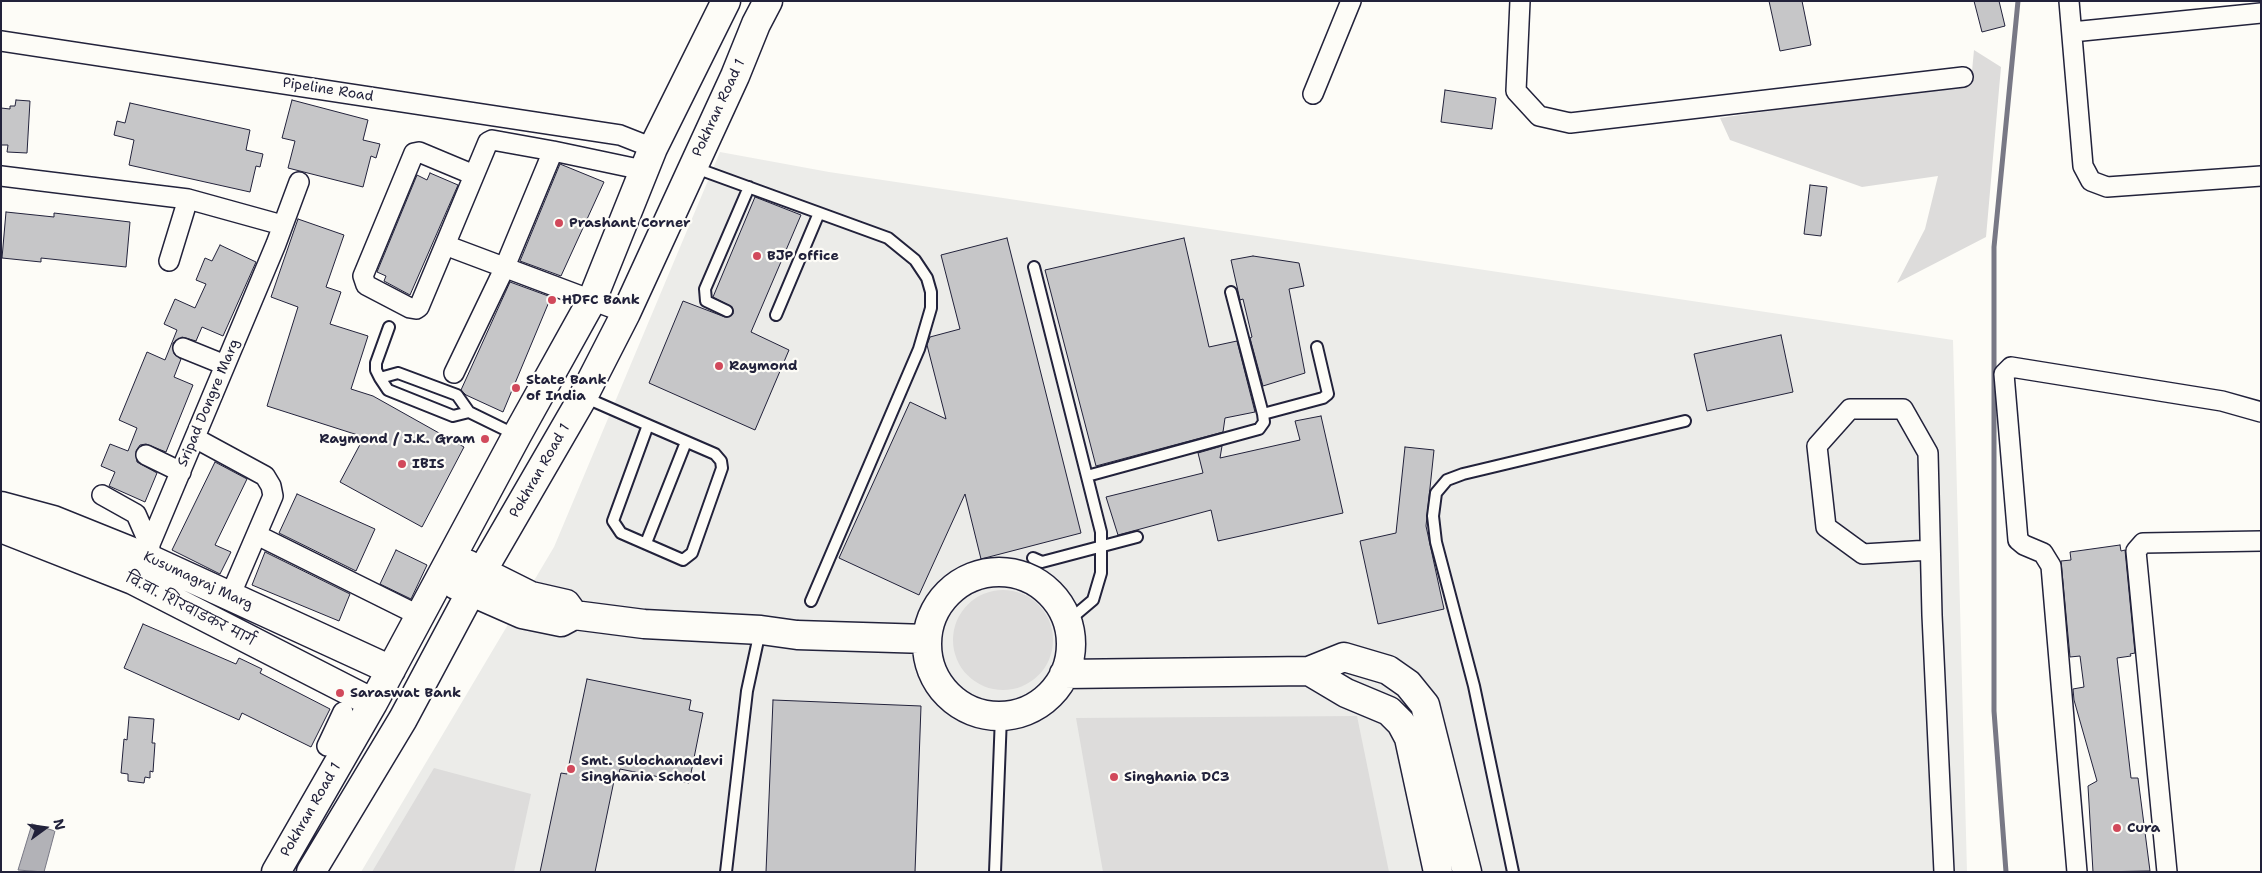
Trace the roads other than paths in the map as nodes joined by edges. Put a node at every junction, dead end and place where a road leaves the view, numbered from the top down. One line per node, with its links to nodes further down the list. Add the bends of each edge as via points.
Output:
1 (768, 1): 13 (street, Pokhran Road 1)
2 (1351, 1): 10 (street)
3 (1520, 1): 9 (street, via 1516,91 1539,116 1570,123)
4 (2070, 1): 7 (street)
5 (719, 8): 12 (street, Pokhran Road 1)
6 (2261, 13): 7 (street)
7 (2072, 32): 16 (street, via 2084,166 2091,181 2107,187)
8 (1, 41): 12 (street, Pipeline Road, via 620,135)
9 (1963, 77)
10 (1313, 94)
11 (553, 151): 12 (street); 14 (street, via 492,140 485,146); 25 (street)
12 (651, 153): 27 (street, Pokhran Road 1)
13 (697, 156): 18 (lane); 29 (street, Pokhran Road 1)
14 (474, 175): 22 (street); 22 (street, via 419,152 414,153 363,276 366,286 416,309)
15 (1, 176): 19 (street)
16 (2261, 176)
17 (299, 182): 21 (street, Sripad Dongre Marg)
18 (749, 187): 20 (lane); 28 (lane, via 705,289 706,301)
19 (188, 199): 21 (street); 23 (street)
20 (820, 213): 30 (lane); 63 (lane, via 888,238 916,260 927,278 931,308 918,349)
21 (282, 225): 34 (street, Sripad Dongre Marg)
22 (445, 245): 25 (street)
23 (169, 261)
24 (1034, 267): 48 (lane)
25 (504, 269): 27 (street); 35 (street)
26 (1231, 292): 40 (lane)
27 (592, 300): 29 (street); 43 (street, Pokhran Road 1)
28 (727, 311)
29 (626, 313): 37 (street, Pokhran Road 1)
30 (776, 315)
31 (389, 327): 36 (lane, via 376,363)
32 (183, 348): 34 (street)
33 (1317, 348): 40 (lane, via 1328,394)
34 (225, 365): 44 (street, Sripad Dongre Marg)
35 (454, 373)
36 (380, 378): 38 (lane, via 388,390 453,416); 38 (lane, via 398,373 457,394)
37 (583, 397): 42 (lane); 61 (street, Pokhran Road 1)
38 (470, 412): 43 (lane)
39 (2261, 412): 84 (street, via 2222,401 2011,367 2004,374 2018,540 2044,553 2051,566)
40 (1263, 414): 48 (lane, via 1264,422 1259,429)
41 (1685, 422): 82 (lane, via 1463,474 1447,480 1436,493 1433,516 1436,542 1474,686)
42 (648, 425): 45 (lane); 55 (lane, via 613,521 621,533)
43 (516, 435): 60 (street, Pokhran Road 1)
44 (195, 438): 47 (street, Sripad Dongre Marg); 52 (street, via 268,480 273,496)
45 (686, 442): 55 (lane); 55 (lane, via 715,454 722,468 692,553 683,560)
46 (146, 455): 47 (street)
47 (181, 472): 59 (street, Sripad Dongre Marg)
48 (1086, 476): 56 (lane, via 1101,532)
49 (102, 495): 59 (street, via 136,514)
50 (1, 506): 59 (street, Kusumagraj Marg, via 53,520)
51 (1, 528): 59 (street, वि.वा. शिरवाडकर मार्ग)
52 (257, 535): 62 (street); 64 (street)
53 (1137, 537): 56 (lane)
54 (2261, 541): 85 (street, via 2143,543 2136,551)
55 (646, 544)
56 (1101, 547): 58 (lane, via 1042,562); 65 (lane, via 1101,574 1093,600)
57 (1930, 550): 57 (street, via 1928,453 1903,409 1850,409 1817,446 1826,527 1863,554); 83 (street)
58 (1033, 558)
59 (143, 561): 62 (street, Kusumagraj Marg); 71 (street, वि.वा. शिरवाडकर मार्ग)
60 (446, 566): 61 (street); 64 (street, Pokhran Road 1)
61 (476, 583): 66 (street, via 566,604 574,615 644,624); 76 (street, Pokhran Road 1, via 403,719)
62 (230, 596): 68 (street, Kusumagraj Marg)
63 (811, 601)
64 (420, 616): 68 (street, Pokhran Road 1)
65 (1067, 622): 67 (street, via 1054,598 1034,581 996,571 970,577 948,592 933,613); 70 (street, via 1070,648)
66 (761, 630): 67 (street, via 797,635); 78 (lane, via 747,691)
67 (927, 639): 73 (street, via 930,665 947,694 975,712)
68 (390, 670): 71 (street, Pokhran Road 1)
69 (1310, 671): 70 (street); 80 (street, via 1346,693 1389,711 1401,723 1409,738); 81 (street, via 1344,657 1388,670 1408,684 1425,705)
70 (1064, 674): 73 (street, via 1038,704 1025,711)
71 (373, 703): 74 (street, Pokhran Road 1)
72 (344, 712): 74 (street)
73 (1001, 716): 79 (lane)
74 (330, 747): 75 (street, Pokhran Road 1)
75 (292, 844): 76 (street); 77 (street, Pokhran Road 1)
76 (315, 866)
77 (276, 872)
78 (726, 872)
79 (995, 872)
80 (1438, 872)
81 (1467, 872)
82 (1513, 872)
83 (1944, 872)
84 (2077, 872)
85 (2167, 872)

